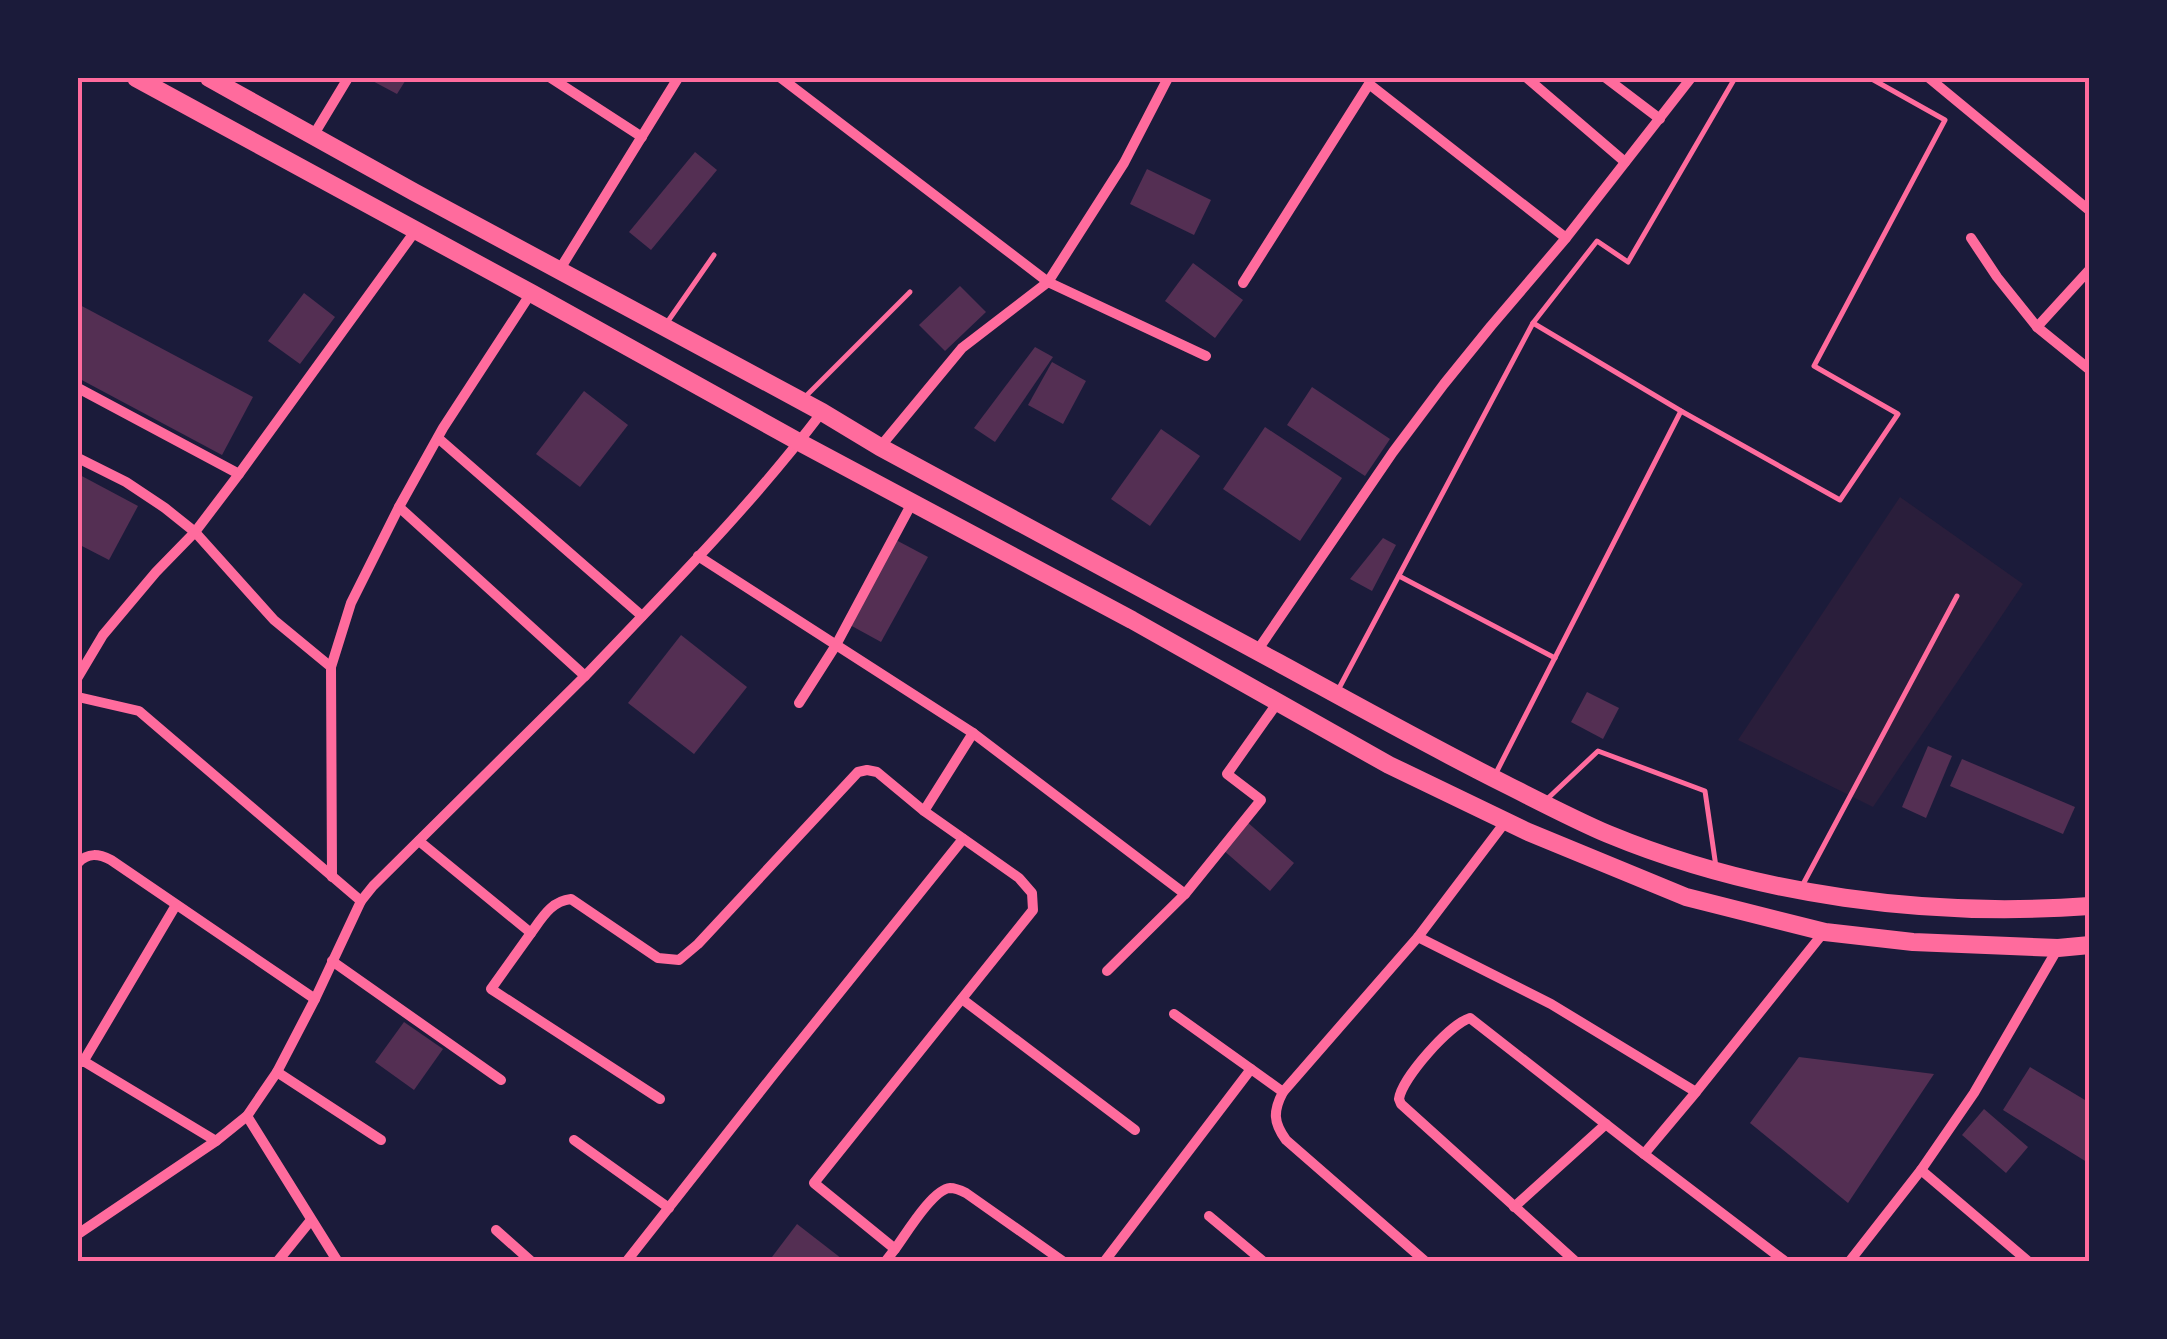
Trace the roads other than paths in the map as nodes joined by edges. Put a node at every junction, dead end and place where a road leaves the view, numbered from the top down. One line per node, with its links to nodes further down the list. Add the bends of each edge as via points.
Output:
1 (136, 78): 20 (main road)
2 (208, 78): 16 (main road)
3 (348, 78): 16 (street)
4 (552, 78): 17 (street)
5 (678, 78): 17 (street)
6 (780, 78): 26 (street)
7 (1168, 78): 26 (street, via 1124,163)
8 (1527, 78): 18 (street)
9 (1606, 78): 15 (street)
10 (1690, 78): 15 (street)
11 (1735, 78): 30 (lane, via 1628,262 1596,241)
12 (1870, 78): 37 (lane, via 1945,120 1814,366 1898,414 1840,500)
13 (1929, 78): 19 (street)
14 (1365, 81): 21 (street); 27 (street)
15 (1660, 119): 18 (street)
16 (313, 136): 24 (main road)
17 (642, 137): 24 (street)
18 (1625, 162): 21 (street)
19 (2090, 211)
20 (416, 230): 29 (main road); 43 (street)
21 (1566, 238): 52 (street, via 1393,452)
22 (1971, 238): 32 (street)
23 (714, 255): 31 (lane)
24 (560, 269): 31 (main road)
25 (2090, 270): 32 (street)
26 (1048, 282): 33 (street); 41 (street, via 962,348)
27 (1244, 283)
28 (910, 292): 36 (lane)
29 (531, 293): 39 (street); 40 (main road)
30 (1533, 323): 37 (lane); 48 (lane)
31 (664, 326): 36 (main road)
32 (2037, 327): 34 (street)
33 (1206, 356)
34 (2090, 370)
35 (78, 388): 43 (street)
36 (801, 401): 38 (main road)
37 (1681, 411): 53 (lane)
38 (822, 412): 40 (street); 41 (main road)
39 (438, 438): 45 (street); 50 (street)
40 (799, 442): 44 (main road); 47 (street)
41 (880, 447): 52 (main road)
42 (78, 458): 46 (street, via 126,482)
43 (240, 474): 46 (street)
44 (912, 503): 51 (street); 59 (main road)
45 (399, 507): 54 (street, via 352,603); 55 (street)
46 (195, 532): 54 (street, via 274,620); 56 (street, via 103,635)
47 (698, 556): 50 (street); 51 (street)
48 (1399, 576): 53 (lane); 57 (lane)
49 (1957, 596): 71 (lane)
50 (642, 616): 55 (street)
51 (836, 645): 60 (street); 61 (street)
52 (1258, 652): 57 (main road)
53 (1555, 658): 62 (lane)
54 (331, 667): 70 (street)
55 (585, 676): 67 (street)
56 (78, 677)
57 (1335, 694): 62 (main road)
58 (78, 696): 70 (street, via 139,711)
59 (1278, 702): 65 (main road); 72 (street, via 1226,774 1261,800)
60 (799, 703)
61 (973, 733): 64 (street); 72 (street)
62 (1494, 778): 63 (main road)
63 (1543, 803): 69 (main road, via 1607,834); 69 (lane, via 1598,751 1705,791)
64 (924, 811): 66 (street); 77 (street, via 877,772 858,772 679,960 658,958 571,900 550,908)
65 (1506, 820): 76 (main road, via 1686,897); 78 (street)
66 (963, 840): 83 (street, via 1019,878 1034,902); 102 (street)
67 (419, 842): 73 (street); 77 (street)
68 (78, 863): 74 (street, via 101,855)
69 (1717, 871): 71 (main road)
70 (332, 877): 73 (street)
71 (1800, 890): 75 (main road, via 1981,910)
72 (1185, 894): 82 (street)
73 (361, 901): 81 (street)
74 (176, 905): 84 (street); 86 (street)
75 (2090, 906)
76 (1825, 932): 80 (main road); 91 (street)
77 (531, 933): 92 (street, via 491,988)
78 (1418, 937): 90 (street); 91 (street, via 1551,1004)
79 (2090, 945): 80 (main road)
80 (2058, 948): 100 (street)
81 (332, 961): 84 (street); 89 (street)
82 (1106, 971)
83 (962, 999): 95 (street); 107 (street, via 814,1183)
84 (315, 1000): 88 (street)
85 (1174, 1014): 87 (street)
86 (80, 1060): 98 (street)
87 (1252, 1069): 90 (street); 114 (street)
88 (277, 1072): 93 (street); 96 (street)
89 (501, 1080)
90 (1283, 1092): 116 (street, via 1274,1118 1286,1140)
91 (1696, 1092): 99 (street)
92 (660, 1099)
93 (248, 1116): 98 (street); 104 (street)
94 (1606, 1124): 99 (street); 101 (street); 101 (street, via 1476,1020 1460,1021 1422,1060 1398,1099)
95 (1136, 1130)
96 (380, 1140)
97 (574, 1140): 102 (street)
98 (216, 1141): 106 (street)
99 (1644, 1154): 118 (street)
100 (1921, 1170): 119 (street); 120 (street)
101 (1514, 1207): 117 (street)
102 (669, 1208): 111 (street)
103 (1209, 1216): 115 (street)
104 (311, 1220): 108 (street); 109 (street)
105 (496, 1230): 110 (street)
106 (78, 1234)
107 (895, 1249): 112 (street); 113 (street, via 930,1201 949,1188 966,1192)
108 (277, 1262)
109 (338, 1262)
110 (532, 1262)
111 (626, 1262)
112 (885, 1262)
113 (1064, 1262)
114 (1104, 1262)
115 (1264, 1262)
116 (1426, 1262)
117 (1576, 1262)
118 (1786, 1262)
119 (1849, 1262)
120 (2030, 1262)

